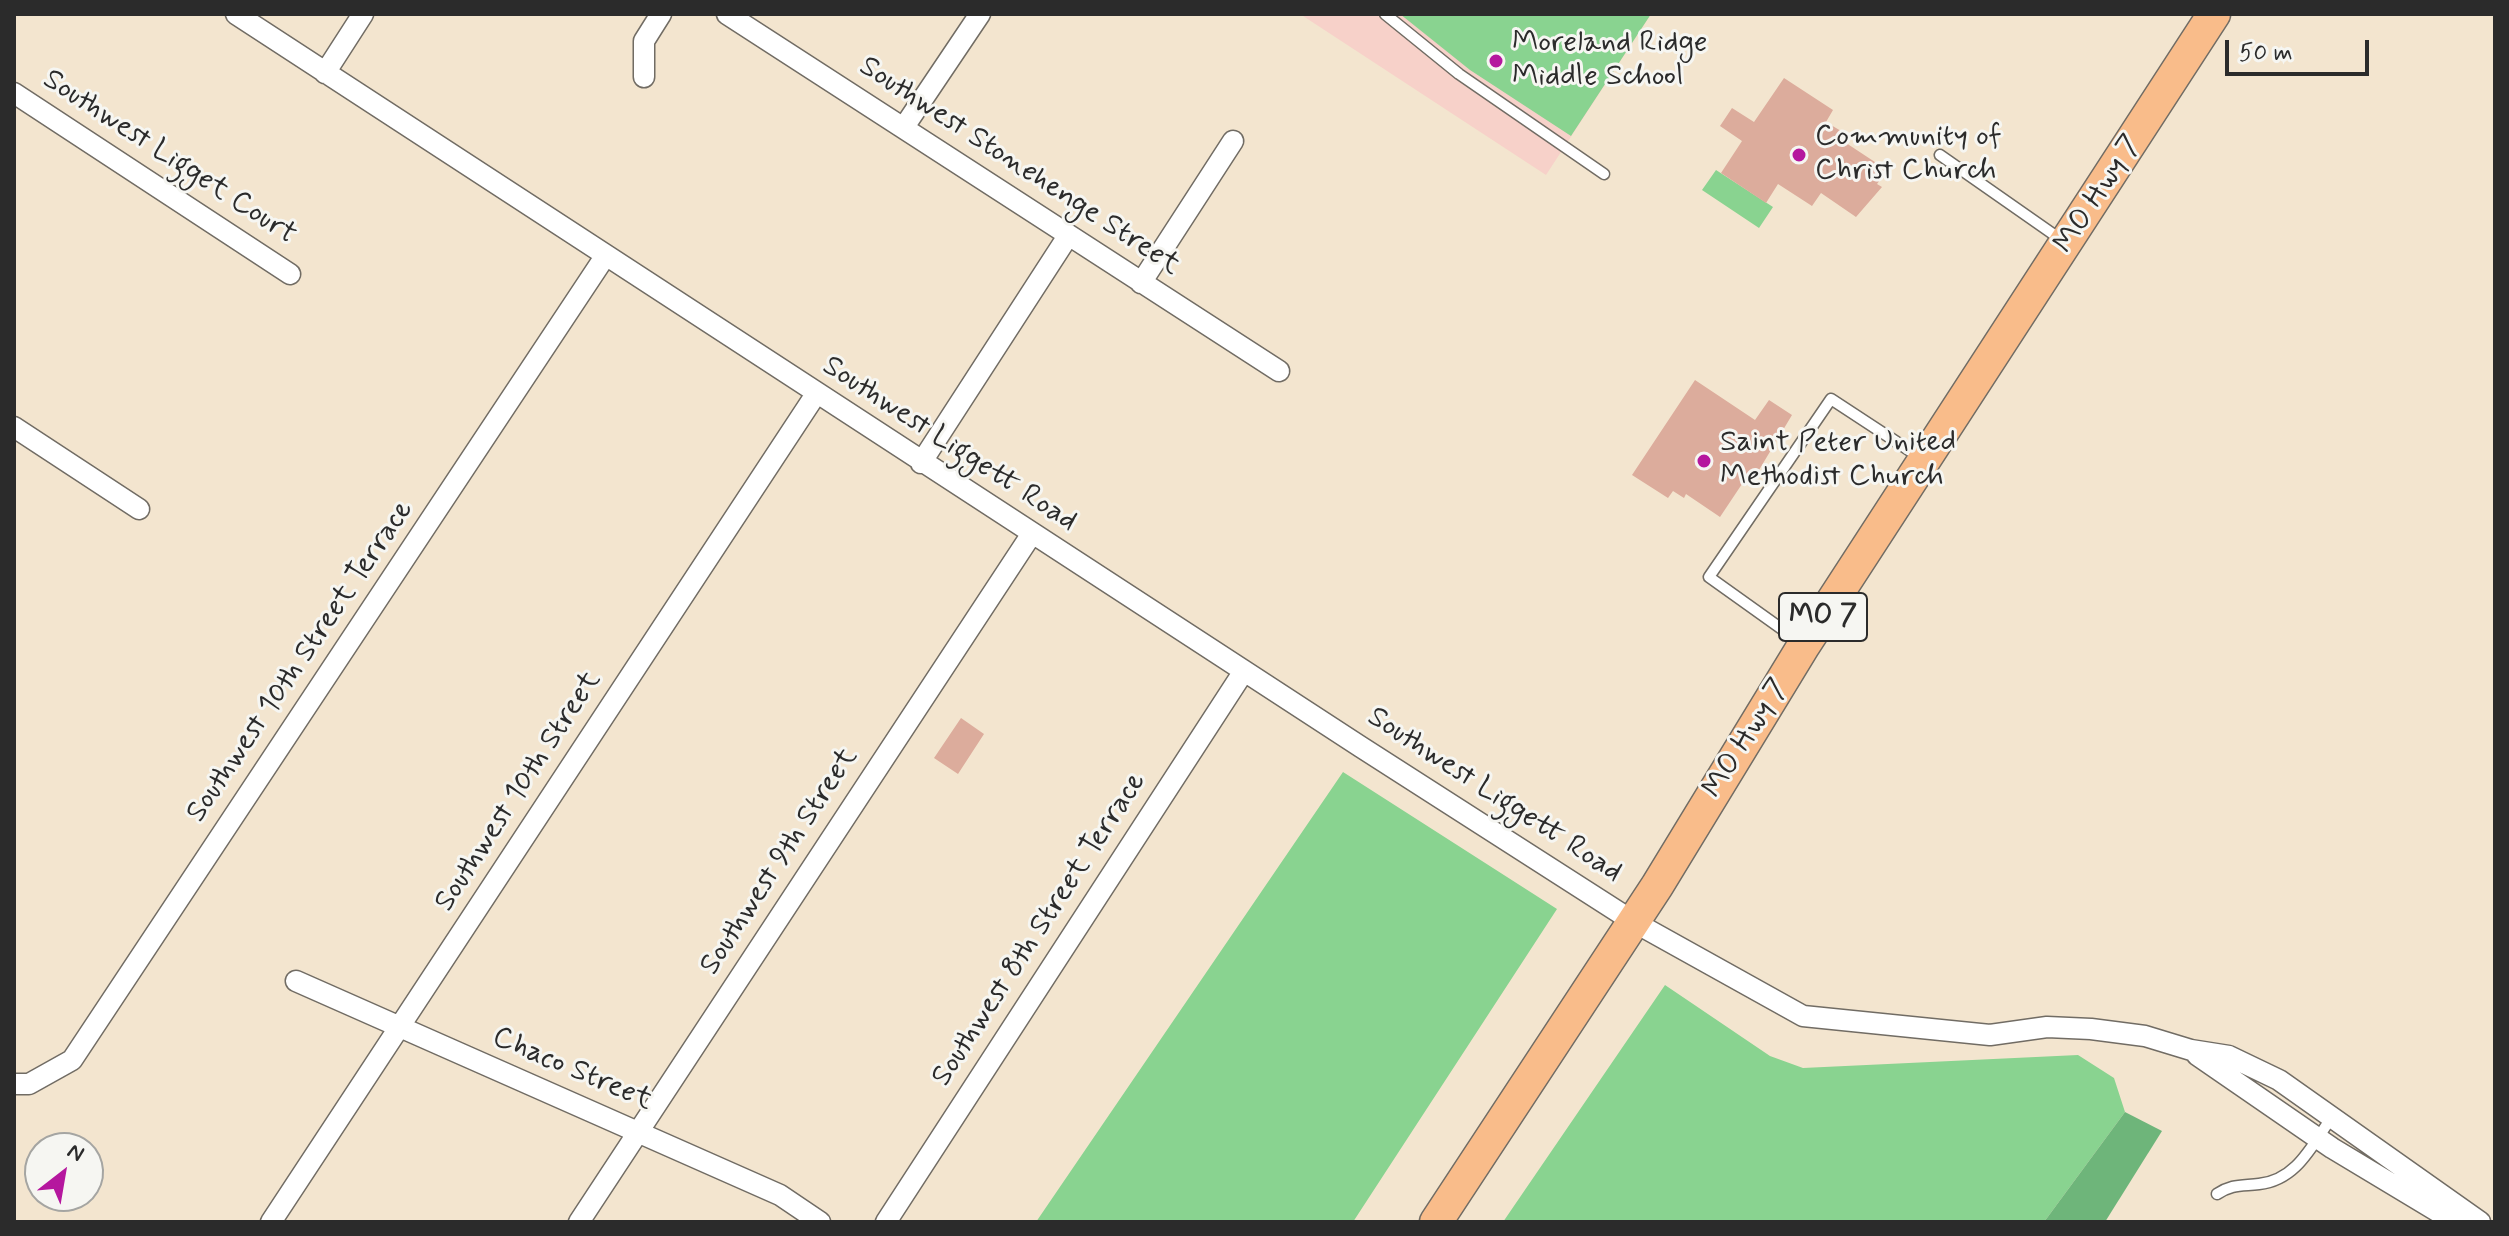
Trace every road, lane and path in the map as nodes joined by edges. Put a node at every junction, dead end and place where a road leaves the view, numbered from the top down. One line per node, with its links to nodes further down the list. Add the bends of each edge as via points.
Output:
1 (236, 14): 8 (street, Southwest Liggett Road)
2 (363, 14): 8 (street)
3 (661, 14): 9 (street, via 644,41)
4 (727, 14): 11 (street, Southwest Stonehenge Street)
5 (980, 14): 11 (street)
6 (1385, 14): 14 (lane, via 1459,74)
7 (2214, 14): 16 (main road, MO Hwy 7 / MO 7)
8 (325, 73): 17 (street, Southwest Liggett Road)
9 (644, 77)
10 (14, 93): 18 (street, Southwest Ligget Court)
11 (904, 127): 15 (street, Southwest Stonehenge Street)
12 (1233, 141): 19 (street)
13 (1940, 155): 16 (lane)
14 (1604, 174)
15 (1068, 236): 19 (street, Southwest Stonehenge Street); 24 (street)
16 (2068, 244): 23 (main road, MO Hwy 7 / MO 7)
17 (606, 255): 21 (street, Southwest Liggett Road); 33 (street, Southwest 10th Street Terrace, via 72,1060)
18 (290, 274)
19 (1141, 283): 20 (street, Southwest Stonehenge Street)
20 (1279, 371)
21 (816, 394): 24 (street, Southwest Liggett Road); 31 (street, Southwest 10th Street)
22 (14, 427): 25 (street)
23 (1926, 462): 27 (main road, MO Hwy 7 / MO 7); 27 (lane, via 1831,399 1709,577)
24 (921, 463): 26 (street, Southwest Liggett Road)
25 (139, 509)
26 (1031, 535): 28 (street, Southwest Liggett Road); 35 (street, Southwest 9th Street)
27 (1804, 645): 29 (main road, MO Hwy 7 / MO 7)
28 (1244, 671): 29 (street, Southwest Liggett Road); 41 (street, Southwest 8th Street Terrace)
29 (1634, 922): 32 (street, Southwest Liggett Road, via 1803,1016 1990,1035 2047,1027 2091,1029 2145,1036); 42 (main road, MO Hwy 7 / MO 7)
30 (296, 981): 31 (street, Chaco Street)
31 (399, 1029): 35 (street, Chaco Street); 38 (street, Southwest 10th Street)
32 (2191, 1050): 34 (street, via 2229,1056 2279,1080); 36 (street)
33 (22, 1084)
34 (2332, 1117): 36 (lane); 44 (street)
35 (638, 1131): 39 (street, Southwest 9th Street); 40 (street, Chaco Street, via 780,1195)
36 (2317, 1137): 37 (lane, via 2288,1176 2262,1184 2232,1184); 43 (street)
37 (2217, 1194)
38 (271, 1222)
39 (579, 1222)
40 (820, 1222)
41 (886, 1222)
42 (1436, 1222)
43 (2455, 1222)
44 (2480, 1222)

